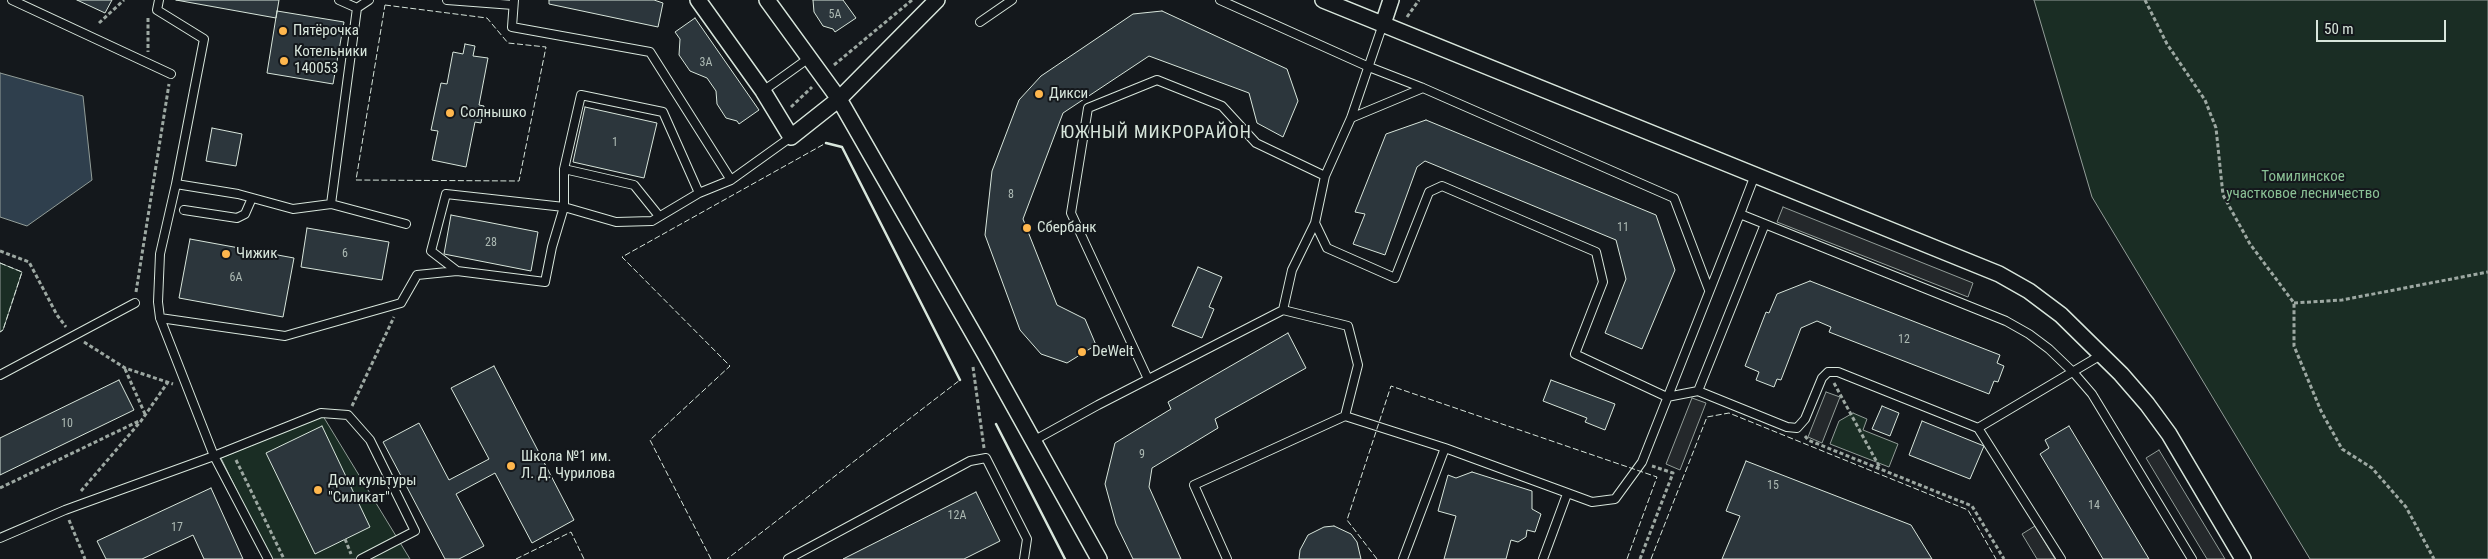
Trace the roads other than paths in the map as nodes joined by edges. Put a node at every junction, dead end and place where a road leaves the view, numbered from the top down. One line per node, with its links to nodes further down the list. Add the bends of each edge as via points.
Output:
1 (12, 0): 19 (lane)
2 (159, 0): 29 (lane, via 157,10 204,39)
3 (340, 0): 14 (lane)
4 (369, 0): 14 (lane)
5 (447, 0): 13 (lane)
6 (698, 0): 21 (street)
7 (767, 0): 17 (street)
8 (1012, 0): 15 (lane)
9 (1220, 0): 18 (lane)
10 (1323, 0): 16 (street)
11 (1391, 0): 16 (street)
12 (934, 1): 22 (street)
13 (514, 3): 28 (lane, via 512,27 650,52)
14 (357, 8): 32 (lane)
15 (980, 22)
16 (1383, 24): 18 (lane); 26 (street)
17 (809, 58): 21 (lane); 22 (street)
18 (1369, 67): 20 (lane); 23 (lane)
19 (171, 74)
20 (1423, 88): 23 (lane); 41 (lane, via 1674,198)
21 (763, 91): 24 (street)
22 (838, 99): 24 (street); 53 (street)
23 (1351, 118): 27 (lane)
24 (791, 137): 28 (lane)
25 (564, 169): 30 (lane, via 581,95 663,112); 33 (lane); 36 (lane, via 634,185)
26 (1755, 175): 35 (lane); 45 (street, via 1998,274 2029,291 2061,315)
27 (1325, 176): 37 (lane); 48 (lane, via 1256,144 1222,106 1157,80 1088,108 1071,213)
28 (731, 180): 30 (lane)
29 (176, 184): 31 (lane); 44 (lane, via 160,254)
30 (699, 193): 36 (lane)
31 (252, 198): 32 (lane, via 293,209); 34 (lane, via 245,214 237,218)
32 (330, 204): 38 (lane)
33 (564, 207): 36 (lane, via 616,222 652,221); 40 (lane, via 545,282); 40 (lane, via 446,194 432,251)
34 (184, 210)
35 (1740, 214): 39 (lane); 41 (lane)
36 (659, 216)
37 (1315, 223): 43 (lane, via 1292,270); 50 (lane, via 1327,248 1395,278 1429,192 1442,186 1596,252 1603,282 1575,354)
38 (406, 224)
39 (1766, 224): 46 (lane, via 2006,321 2029,334); 49 (lane)
40 (457, 271): 44 (lane, via 417,275 400,303 286,336)
41 (1708, 290): 50 (lane)
42 (135, 303): 47 (lane)
43 (1283, 310): 48 (lane); 51 (lane, via 1348,326 1358,364)
44 (160, 318): 55 (lane)
45 (2101, 355): 46 (lane); 68 (street, via 2147,404 2169,434)
46 (2073, 372): 52 (lane); 67 (lane, via 2092,394)
47 (0, 375)
48 (1148, 379): 53 (lane)
49 (1698, 391): 50 (lane); 52 (lane, via 1787,427 1797,428 1805,419 1822,378 1828,372 1838,372)
50 (1667, 397): 56 (lane, via 1642,462 1615,499 1592,502)
51 (1346, 416): 54 (lane); 63 (lane, via 1194,485)
52 (1978, 428): 66 (lane)
53 (1033, 442): 62 (street)
54 (1445, 448): 56 (lane); 64 (lane)
55 (214, 456): 57 (lane, via 65,510); 58 (lane); 59 (lane, via 321,414 348,415 370,440 415,531)
56 (1567, 494): 65 (lane)
57 (0, 538)
58 (268, 559)
59 (361, 559)
60 (788, 559): 61 (lane, via 970,461 986,458 1027,539)
61 (1024, 559)
62 (1099, 559)
63 (1228, 559)
64 (1404, 559)
65 (1543, 559)
66 (2060, 559)
67 (2192, 559)
68 (2244, 559)

